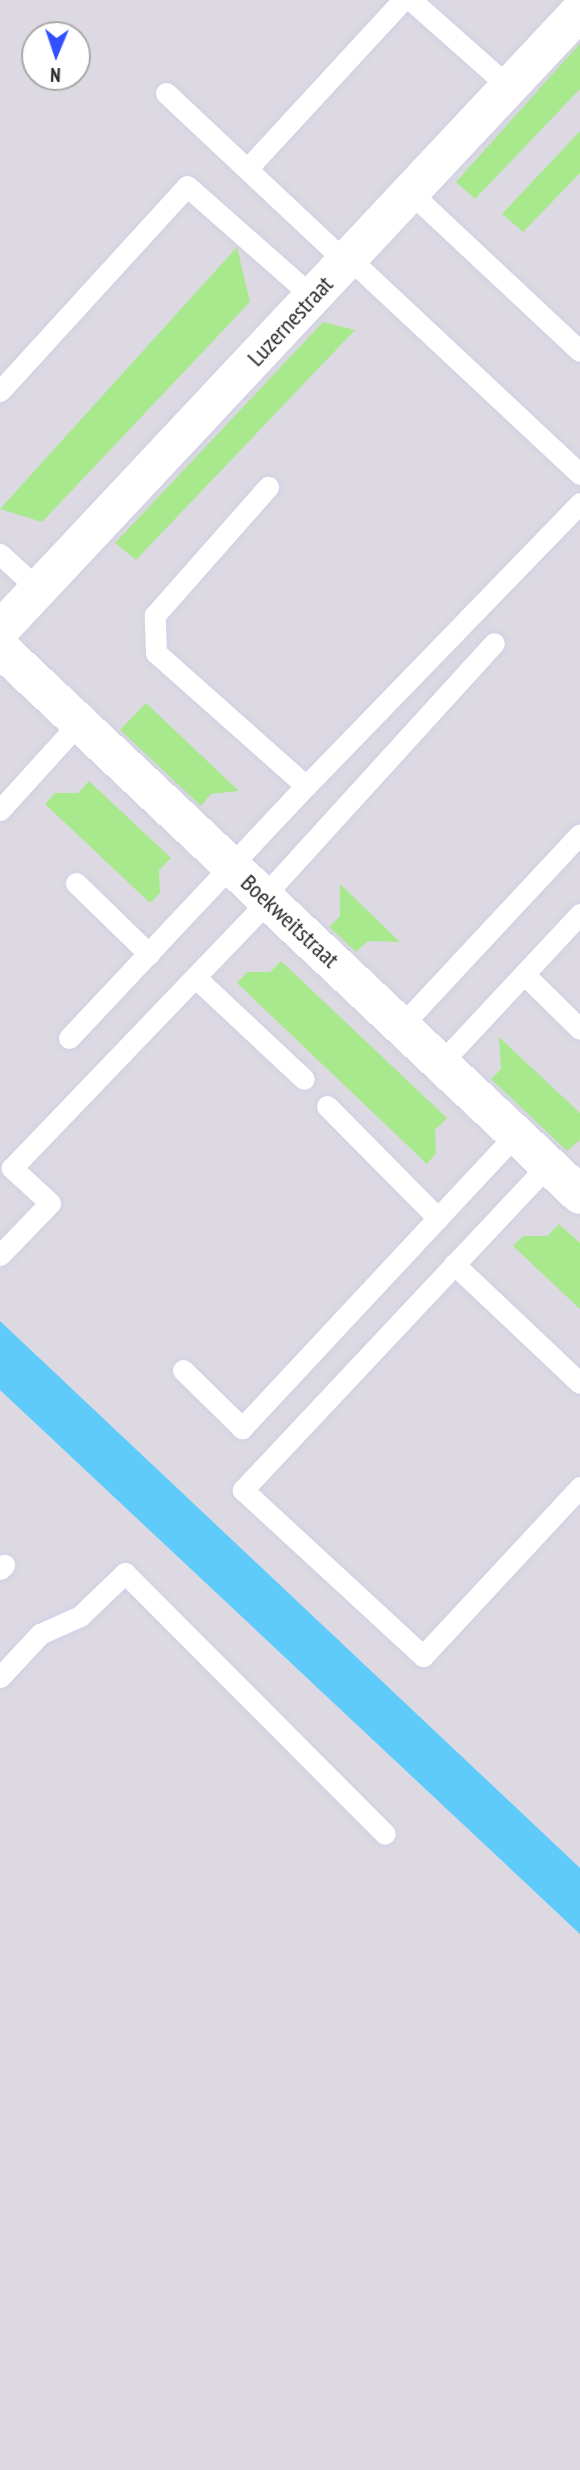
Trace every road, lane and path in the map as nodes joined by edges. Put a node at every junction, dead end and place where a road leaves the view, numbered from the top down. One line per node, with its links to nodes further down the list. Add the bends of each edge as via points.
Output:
1 (403, 0): 6 (lane)
2 (411, 0): 4 (lane)
3 (580, 11): 4 (street, Luzernestraat)
4 (509, 87): 7 (street, Luzernestraat)
5 (166, 93): 6 (lane)
6 (247, 169): 8 (lane)
7 (411, 192): 8 (street, Luzernestraat); 10 (lane)
8 (347, 260): 9 (street, Luzernestraat); 12 (lane)
9 (313, 296): 11 (lane, via 187,186); 16 (street, Luzernestraat)
10 (580, 351)
11 (0, 391)
12 (580, 474)
13 (268, 487): 21 (lane, via 155,615 156,653)
14 (580, 503): 21 (lane)
15 (0, 554): 16 (lane)
16 (38, 589): 17 (street, Luzernestraat)
17 (0, 629)
18 (494, 643): 26 (lane)
19 (0, 648): 20 (street, Boekweitstraat)
20 (79, 723): 22 (lane); 24 (street, Boekweitstraat)
21 (306, 786): 24 (lane)
22 (0, 810)
23 (580, 835): 31 (lane)
24 (233, 867): 26 (street, Boekweitstraat); 28 (lane)
25 (76, 883): 28 (lane)
26 (265, 899): 30 (lane); 31 (street, Boekweitstraat)
27 (580, 914): 29 (lane)
28 (149, 954): 33 (lane)
29 (524, 974): 32 (lane); 34 (lane)
30 (195, 977): 35 (lane); 41 (lane, via 12,1168 50,1203)
31 (401, 1026): 34 (street, Boekweitstraat)
32 (580, 1029)
33 (69, 1038)
34 (440, 1063): 37 (street, Boekweitstraat)
35 (304, 1079)
36 (327, 1106): 40 (lane)
37 (516, 1134): 38 (street, Boekweitstraat); 40 (lane)
38 (548, 1165): 39 (street, Boekweitstraat); 42 (lane)
39 (580, 1195)
40 (438, 1218): 43 (lane, via 242,1428)
41 (0, 1255)
42 (454, 1264): 44 (lane); 45 (lane, via 243,1490 422,1656)
43 (183, 1370)
44 (580, 1383)
45 (580, 1487)
46 (0, 1677): 47 (lane, via 40,1634 80,1616 125,1573)
47 (385, 1834)

